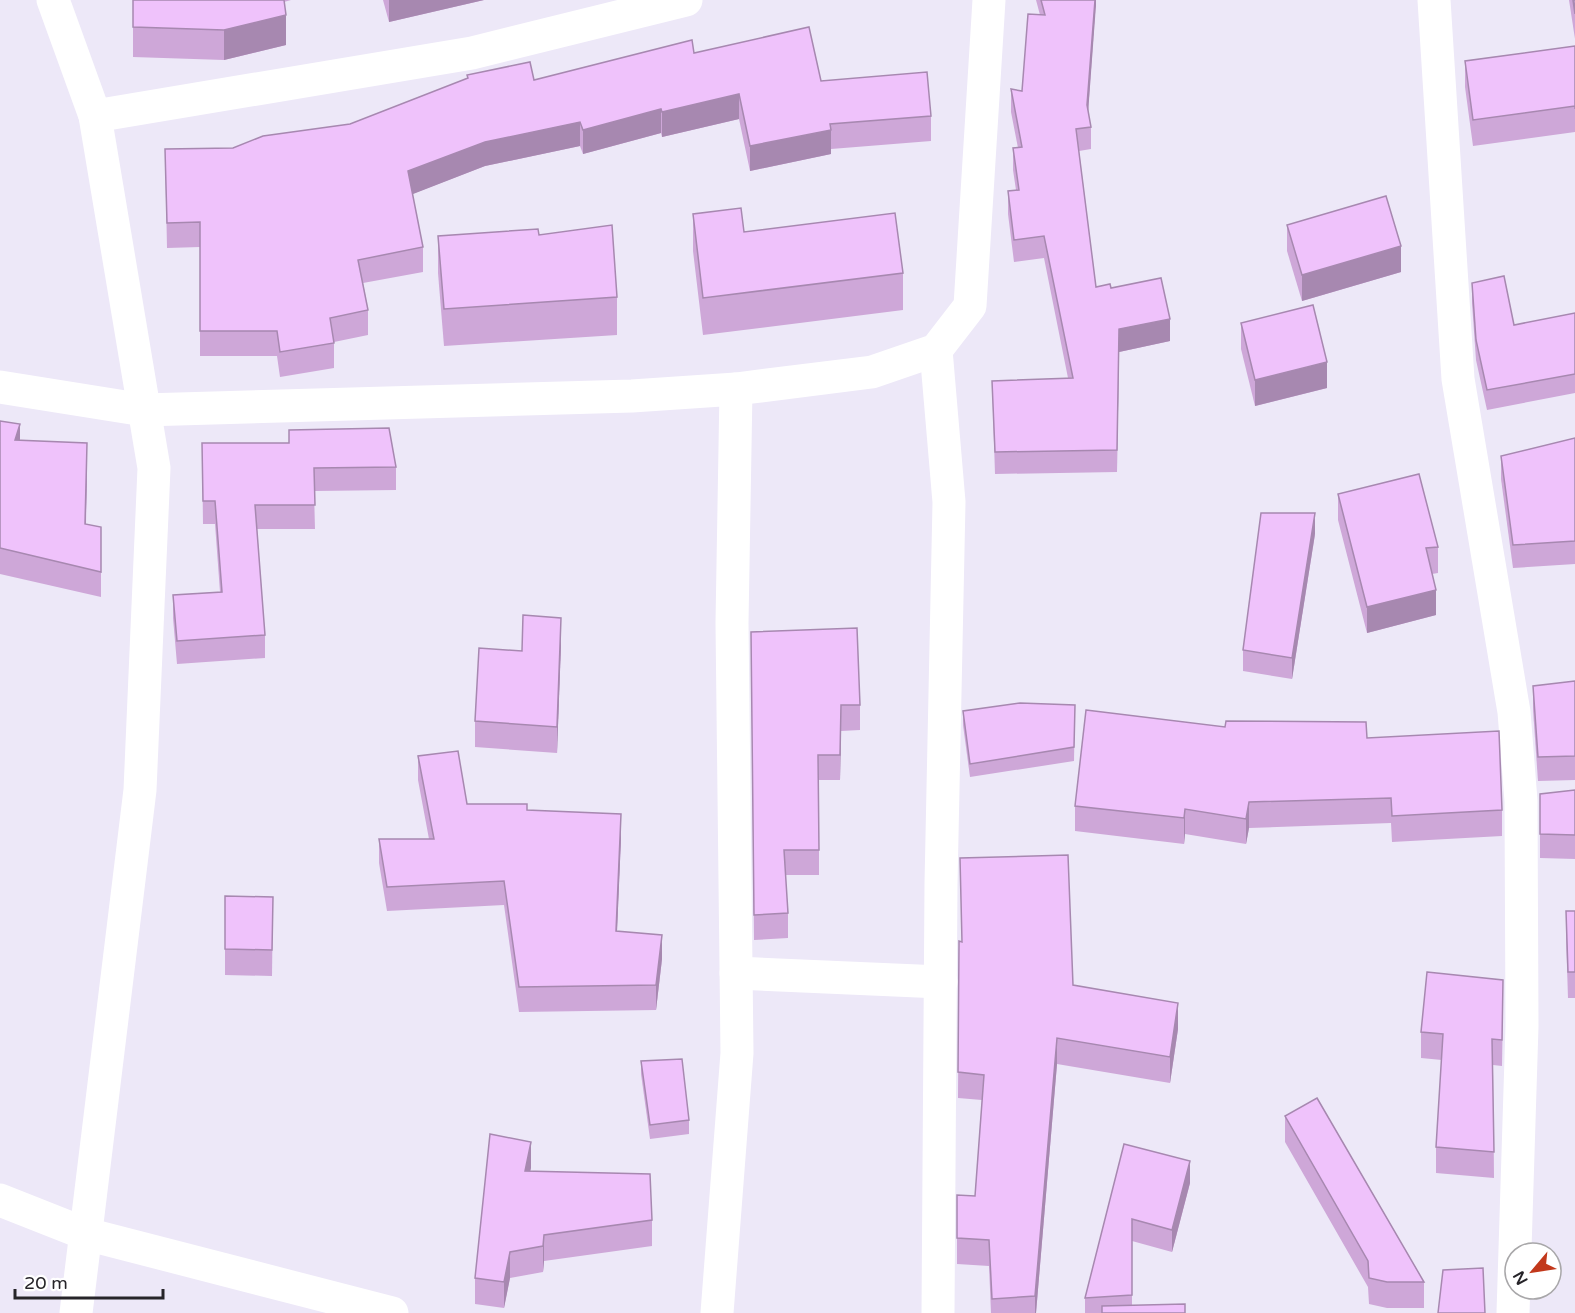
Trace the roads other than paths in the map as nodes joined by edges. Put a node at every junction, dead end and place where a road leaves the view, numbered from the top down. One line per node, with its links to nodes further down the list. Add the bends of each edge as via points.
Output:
1 (53, 0): 5 (street)
2 (686, 0): 5 (street, via 472,52)
3 (989, 0): 6 (street, via 970,306)
4 (1434, 0): 11 (street, via 1458,380 1514,712)
5 (95, 116): 9 (street)
6 (936, 350): 8 (street, via 872,372); 13 (street, via 949,502)
7 (0, 387): 9 (street)
8 (736, 389): 9 (street, via 632,396); 12 (street, via 732,623)
9 (144, 410): 15 (street, via 154,468 140,790)
10 (1554, 799): 11 (street)
11 (1521, 801): 20 (street, via 1522,1026)
12 (736, 973): 13 (street); 18 (street, via 737,1053)
13 (940, 982): 19 (street)
14 (0, 1200): 15 (street)
15 (86, 1234): 16 (street); 17 (street)
16 (76, 1313)
17 (392, 1313)
18 (717, 1313)
19 (938, 1313)
20 (1513, 1313)

